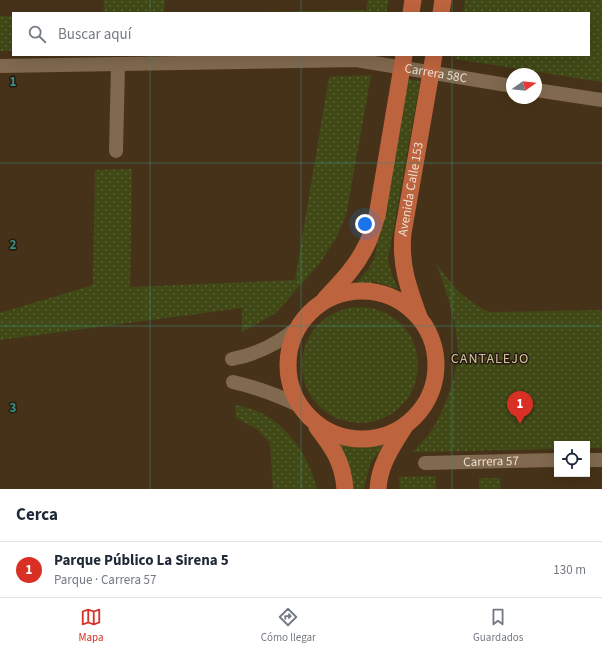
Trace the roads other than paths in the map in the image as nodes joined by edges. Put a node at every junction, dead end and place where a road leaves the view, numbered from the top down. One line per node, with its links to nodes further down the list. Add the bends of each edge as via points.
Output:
1 (413, 0): 3 (main road)
2 (443, 0): 4 (main road)
3 (411, 12)
4 (441, 12)
5 (434, 56): 9 (main road, Avenida Calle 153)
6 (403, 61): 7 (street, Carrera 58C); 9 (street, Carrera 58C); 14 (main road, via 377,216 366,247 353,267)
7 (118, 65): 8 (street, Carrera 58C); 13 (street)
8 (0, 66)
9 (431, 73): 10 (street, Carrera 58C); 15 (main road, Avenida Calle 153, via 402,247 402,262)
10 (506, 85)
11 (542, 91): 12 (street)
12 (602, 100)
13 (116, 151)
14 (319, 305): 15 (main road, via 349,292 365,291 396,300); 16 (main road)
15 (421, 320): 20 (main road, via 435,353 435,376 422,409)
16 (298, 327): 17 (street, via 273,346); 19 (main road, via 289,359 290,376 294,392)
17 (232, 359)
18 (233, 382): 19 (street, via 281,396)
19 (306, 413): 20 (main road, via 333,433 358,439 383,436); 25 (main road, via 337,456)
20 (405, 426): 26 (main road, via 386,458)
21 (554, 460): 24 (street, Carrera 57)
22 (590, 460): 23 (street)
23 (602, 460)
24 (424, 463)
25 (345, 489)
26 (378, 489)

